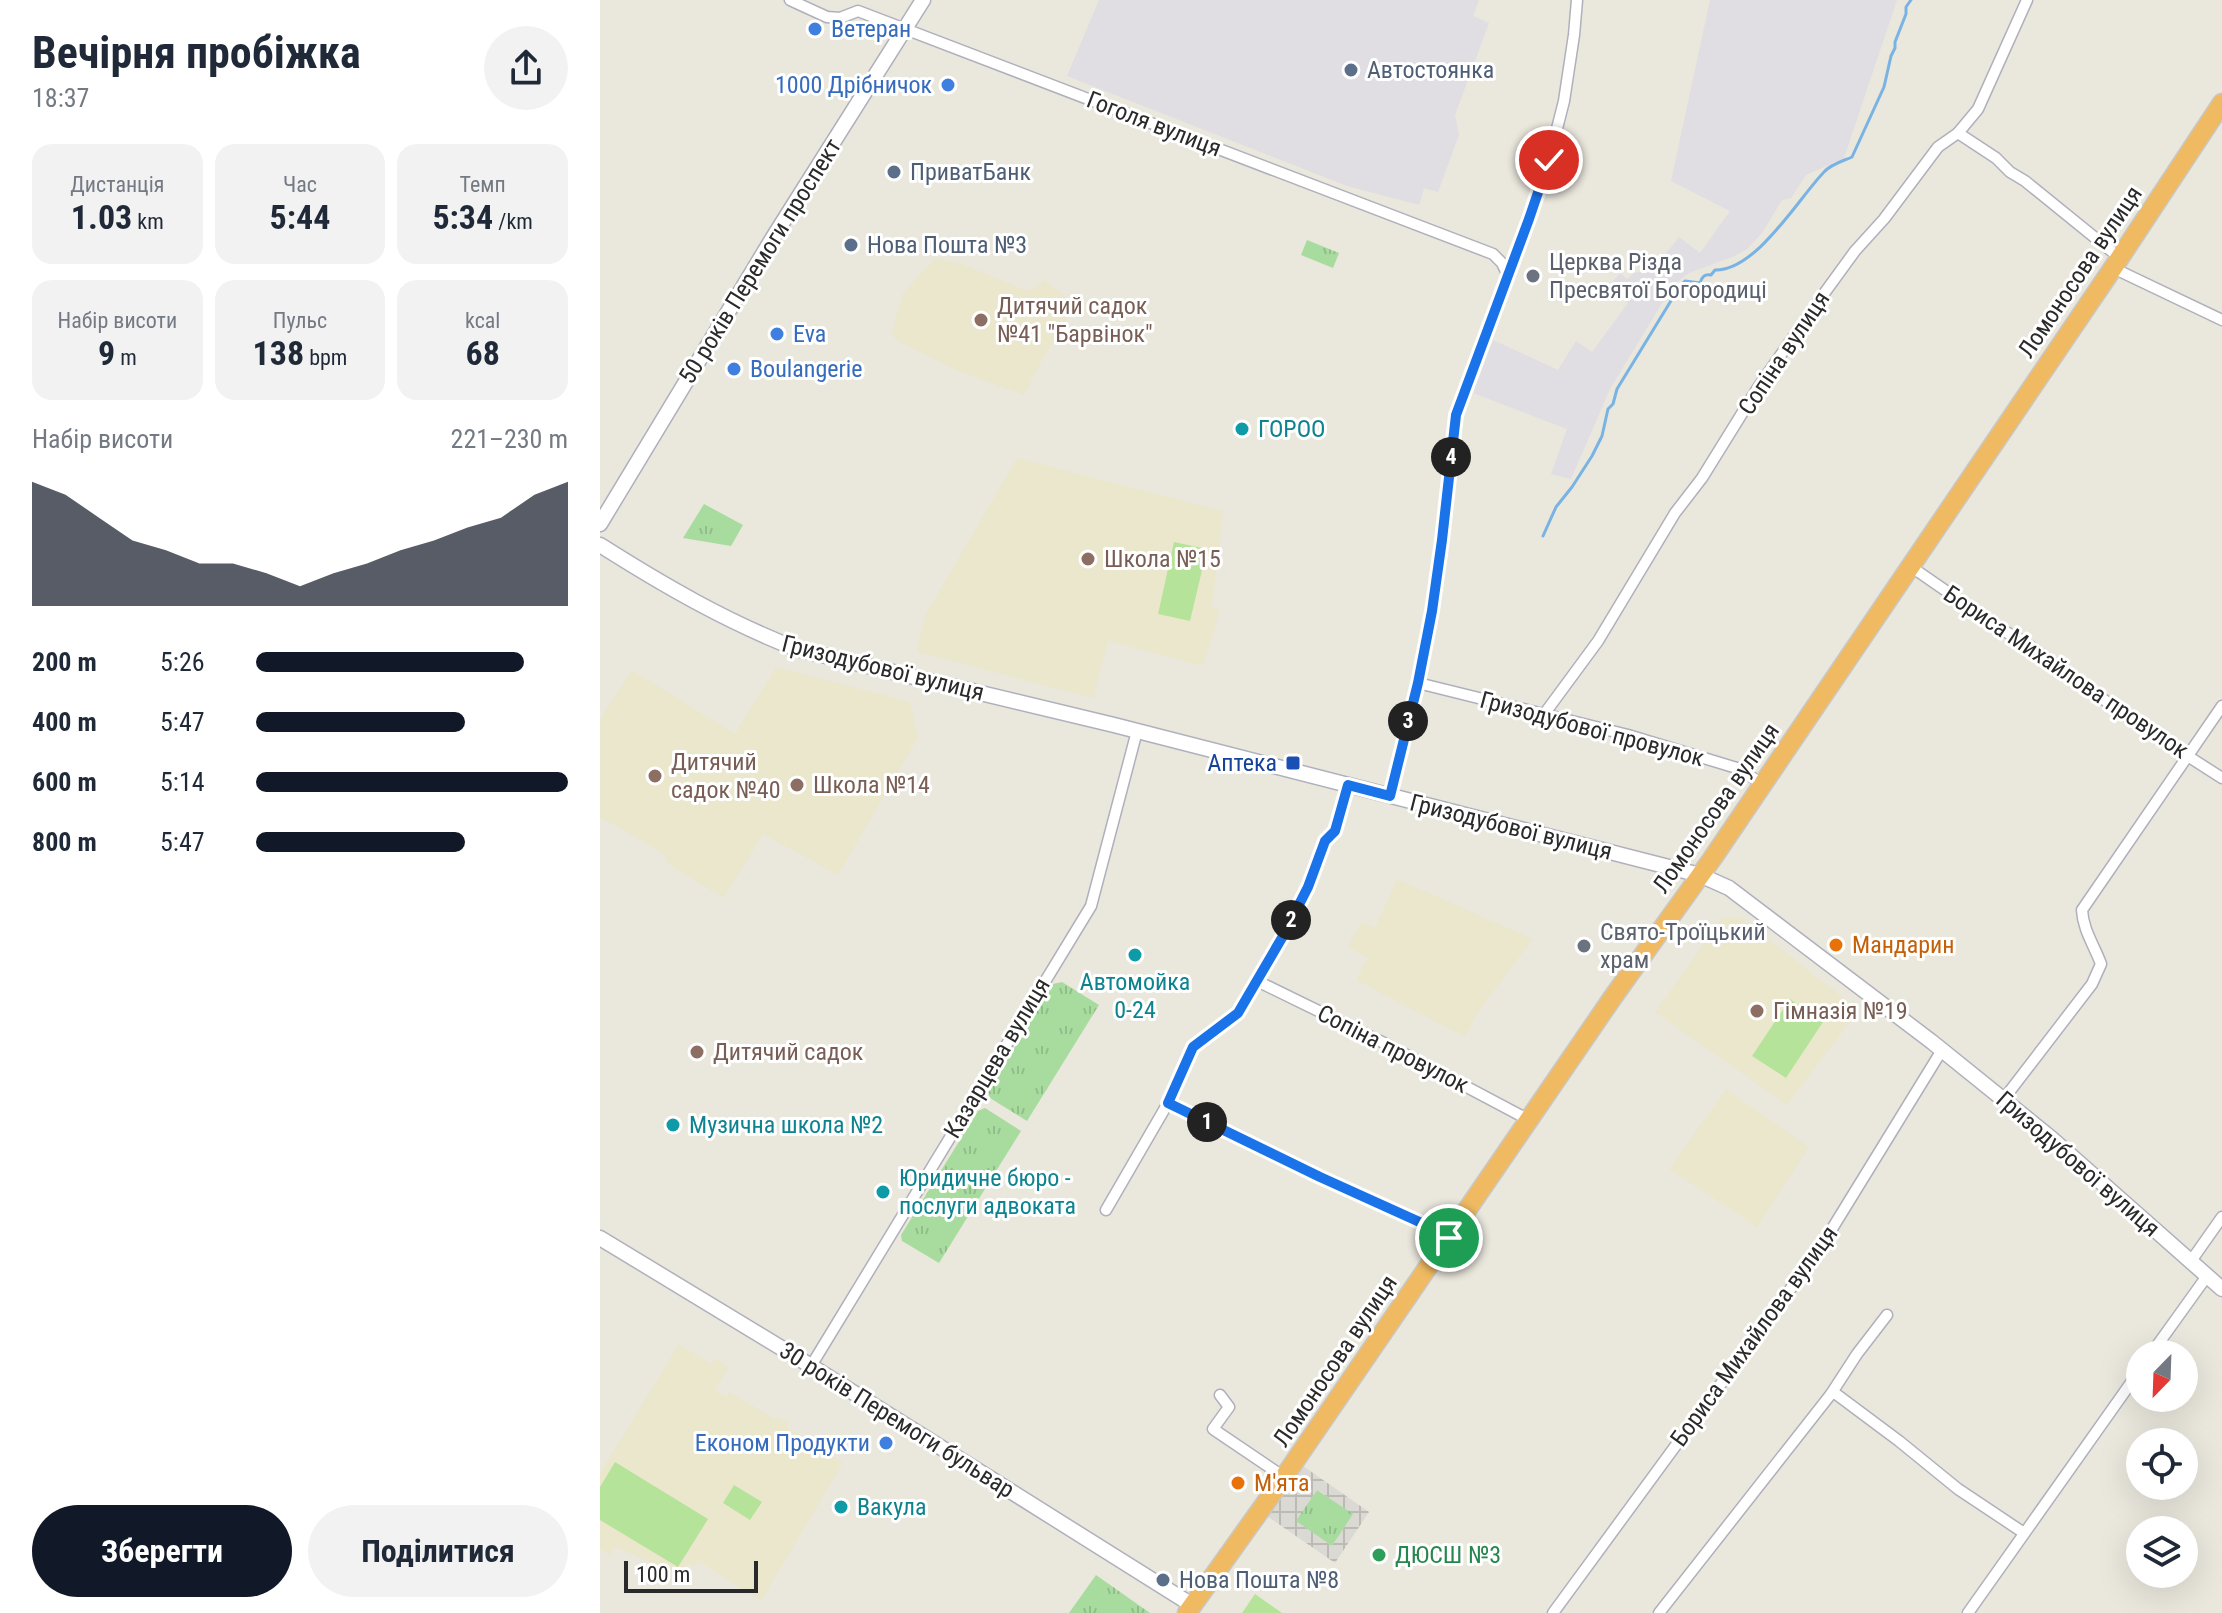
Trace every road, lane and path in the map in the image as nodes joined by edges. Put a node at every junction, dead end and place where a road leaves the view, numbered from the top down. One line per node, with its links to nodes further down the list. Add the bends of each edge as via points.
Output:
1 (790, 0): 5 (street, Гоголя вулиця, via 827,17 858,11)
2 (923, 0): 5 (street, 50 років Перемоги проспект)
3 (1577, 0): 9 (street, via 1564,101)
4 (2027, 0): 7 (street, Сопіна вулиця, via 1978,109)
5 (906, 28): 9 (street, Гоголя вулиця, via 1493,254); 11 (street, 50 років Перемоги проспект)
6 (2222, 103): 8 (highway, Ломоносова вулиця)
7 (1958, 133): 8 (street, via 2025,181); 16 (street, Сопіна вулиця, via 1938,147 1815,306 1675,513 1598,641)
8 (2116, 263): 10 (street); 13 (highway, Ломоносова вулиця)
9 (1508, 276): 14 (street, via 1456,415)
10 (2222, 320)
11 (600, 524)
12 (600, 545): 17 (street, Гризодубової вулиця, via 699,605 797,649)
13 (1910, 566): 18 (street, Бориса Михайлова провулок); 20 (highway, Ломоносова вулиця)
14 (1418, 683): 16 (street, Гризодубової провулок); 22 (street)
15 (2222, 706): 18 (street)
16 (1545, 713): 20 (street, Гризодубової провулок, via 1740,769)
17 (1137, 731): 21 (street, Гризодубової вулиця); 38 (street, Казарцева вулиця, via 1091,906)
18 (2188, 755): 19 (street, Бориса Михайлова провулок); 26 (street, via 2082,910 2083,926 2101,964 2092,984)
19 (2222, 778)
20 (1762, 784): 23 (highway, Ломоносова вулиця)
21 (1348, 785): 22 (street, Гризодубової вулиця); 24 (street, via 1335,831 1325,841 1308,887)
22 (1390, 796): 23 (street, Гризодубової вулиця)
23 (1700, 875): 25 (street, Гризодубової вулиця, via 1729,888); 28 (highway, Ломоносова вулиця)
24 (1257, 981): 27 (street, via 1238,1013 1193,1047); 28 (street, Сопіна провулок)
25 (1942, 1050): 26 (street, Гризодубової вулиця); 45 (street, Бориса Михайлова вулиця, via 1819,1250)
26 (2003, 1100): 33 (street, Гризодубової вулиця)
27 (1168, 1103): 29 (street); 32 (street)
28 (1529, 1120): 32 (highway, Ломоносова вулиця)
29 (1106, 1210)
30 (2222, 1217): 33 (street)
31 (600, 1238): 38 (street, 30 років Перемоги бульвар)
32 (1449, 1238): 42 (highway, Ломоносова вулиця)
33 (2191, 1261): 34 (street, Гризодубової вулиця)
34 (2207, 1276): 35 (street, Гризодубової вулиця); 37 (street)
35 (2222, 1289)
36 (1887, 1315): 40 (street)
37 (2161, 1340)
38 (811, 1366): 44 (street, 30 років Перемоги бульвар)
39 (2126, 1390): 43 (street)
40 (1831, 1394): 43 (street); 46 (street)
41 (1220, 1395): 42 (street, via 1229,1407 1213,1429)
42 (1284, 1477): 44 (highway, Ломоносова вулиця)
43 (2024, 1533): 47 (street)
44 (1189, 1609)
45 (1553, 1613)
46 (1659, 1613)
47 (1968, 1613)

